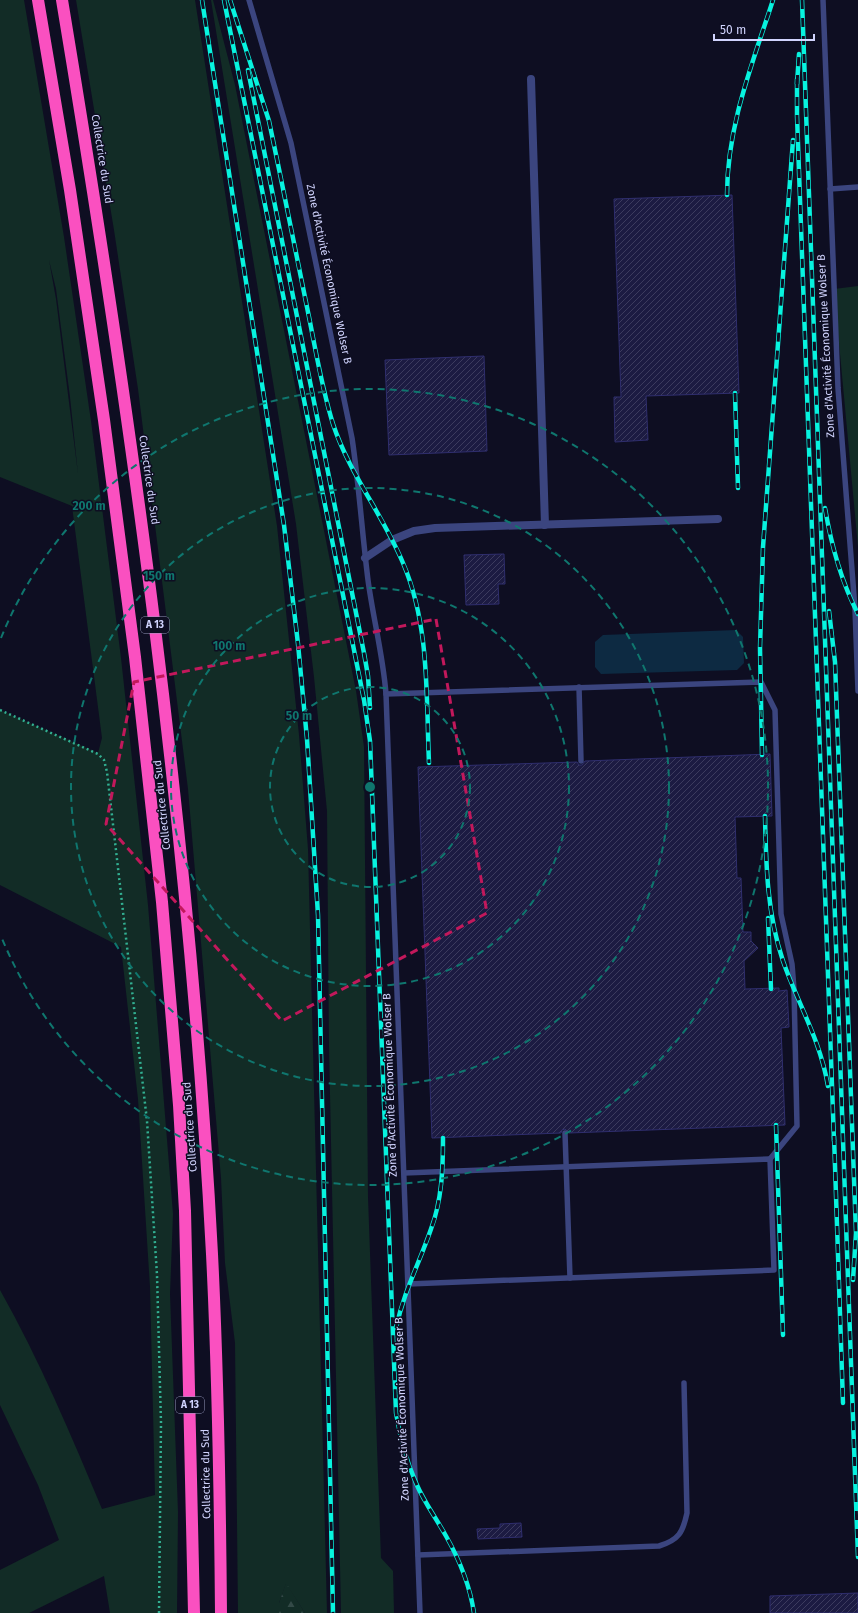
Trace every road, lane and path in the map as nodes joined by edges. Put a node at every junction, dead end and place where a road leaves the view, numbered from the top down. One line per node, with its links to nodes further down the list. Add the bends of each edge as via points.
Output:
1 (38, 0): 25 (highway, Collectrice du Sud / A 13, via 70,190 104,420 135,657 162,902 185,1211)
2 (62, 0): 26 (highway, Collectrice du Sud / A 13, via 127,416 157,644 186,903 212,1254 219,1422)
3 (249, 0): 10 (lane, Zone d'Activité Économique Wolser B, via 294,158 352,438)
4 (823, 0): 7 (lane, Zone d'Activité Économique Wolser B)
5 (531, 79): 9 (street)
6 (858, 187): 7 (lane)
7 (830, 189): 12 (lane, Zone d'Activité Économique Wolser B, via 838,388 855,609)
8 (718, 519): 9 (street)
9 (545, 525): 10 (street, via 435,528 414,531 392,540)
10 (365, 558): 13 (lane, Zone d'Activité Économique Wolser B, via 384,665)
11 (579, 687): 13 (lane); 15 (lane); 17 (lane, via 761,682 775,710 781,914 792,964 797,1126)
12 (858, 692)
13 (386, 694): 19 (lane, Zone d'Activité Économique Wolser B)
14 (0, 710): 24 (path, via 98,754 104,760 107,772 147,1121 156,1260 161,1423)
15 (581, 761)
16 (565, 1133): 18 (lane)
17 (770, 1159): 18 (lane); 20 (lane, via 774,1270)
18 (566, 1167): 19 (lane); 20 (lane)
19 (404, 1173): 21 (lane, Zone d'Activité Économique Wolser B)
20 (570, 1278): 21 (lane)
21 (408, 1284): 23 (lane, Zone d'Activité Économique Wolser B)
22 (684, 1384): 23 (lane, via 688,1513 684,1528 670,1543 659,1546)
23 (418, 1554): 27 (lane, Zone d'Activité Économique Wolser B)
24 (160, 1613)
25 (194, 1613)
26 (221, 1613)
27 (420, 1613)

